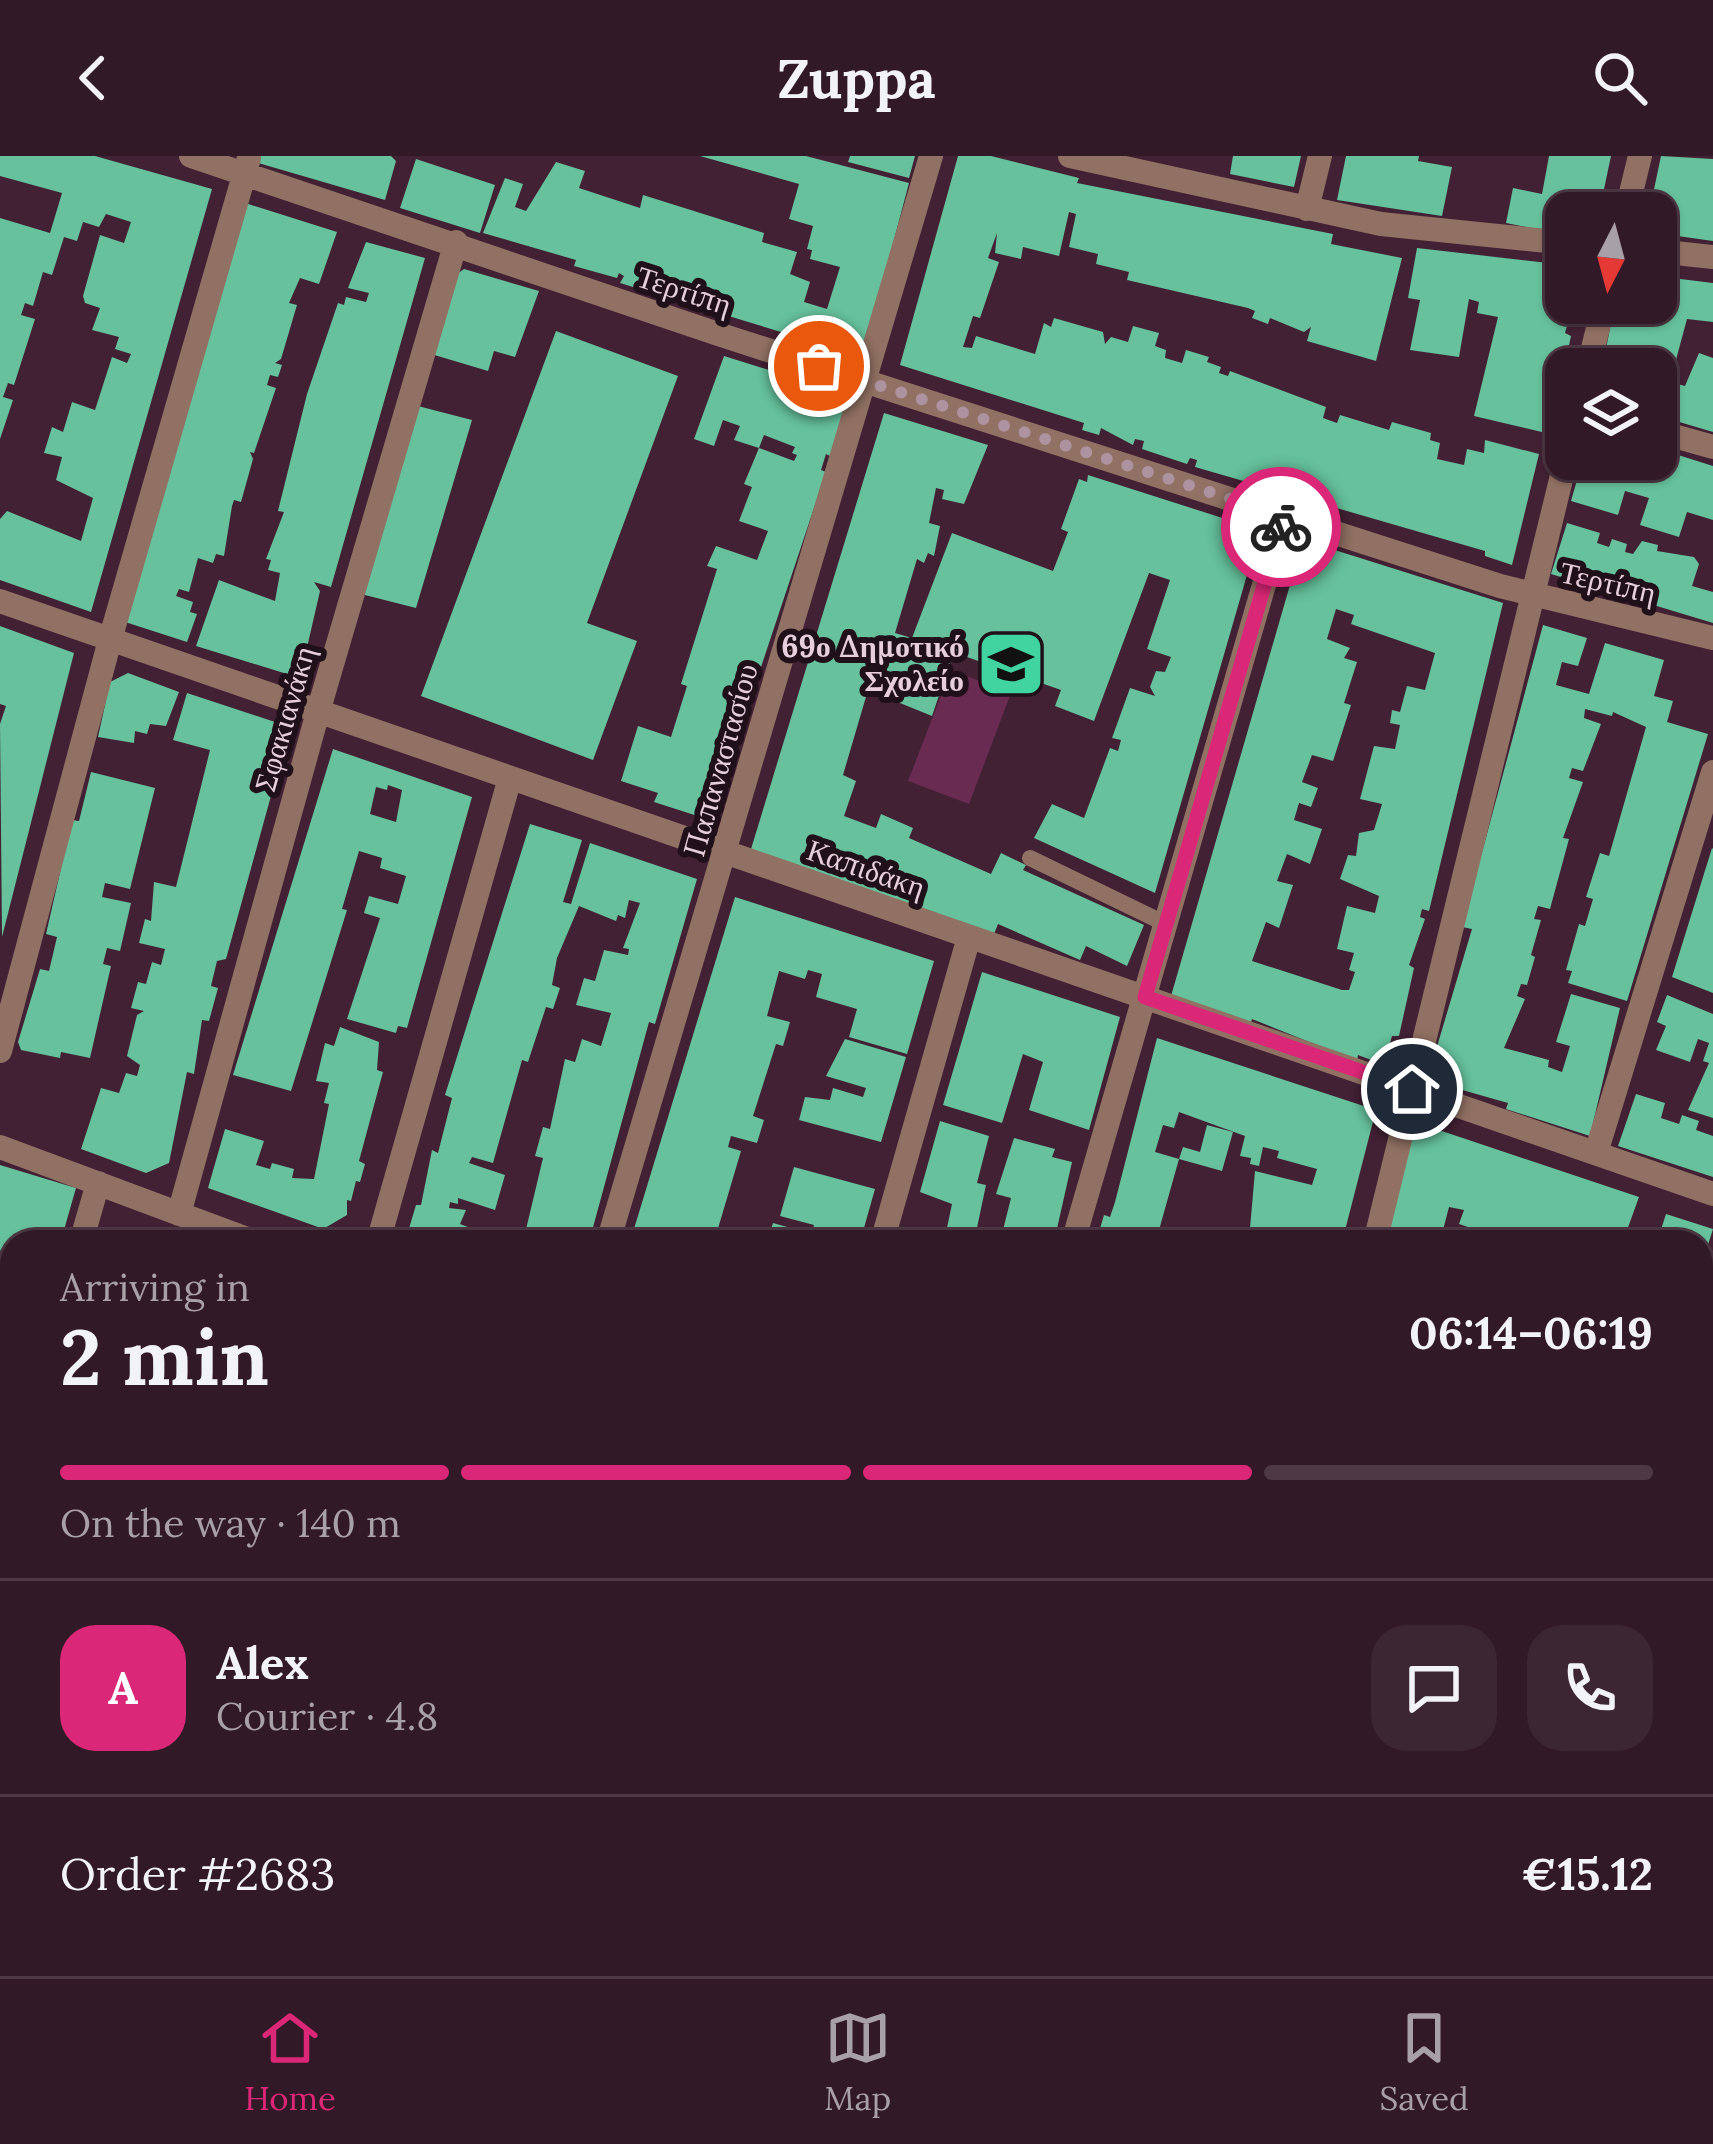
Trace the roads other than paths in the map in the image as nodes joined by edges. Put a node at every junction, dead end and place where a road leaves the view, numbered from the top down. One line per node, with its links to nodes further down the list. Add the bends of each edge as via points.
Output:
1 (191, 156): 6 (street, Τερτίπη)
2 (931, 156): 13 (street, Παπαναστασίου)
3 (1070, 156): 8 (street)
4 (1320, 156): 8 (street)
5 (1640, 156): 7 (street)
6 (248, 163): 10 (street, Τερτίπη); 21 (street)
7 (1631, 192)
8 (1307, 209): 9 (street)
9 (1545, 241)
10 (456, 242): 13 (street, Τερτίπη); 22 (street, Σφακιανάκη)
11 (1677, 253): 12 (street)
12 (1713, 257)
13 (864, 381): 17 (street, Τερτίπη); 25 (street, Παπαναστασίου)
14 (1677, 437): 15 (street)
15 (1713, 447)
16 (1561, 480): 18 (street)
17 (1284, 516): 18 (street, Τερτίπη); 27 (street)
18 (1533, 596): 20 (street, Τερτίπη); 31 (street)
19 (0, 601): 21 (street, Καπιδάκη)
20 (1713, 638)
21 (110, 640): 22 (street, Καπιδάκη); 30 (street)
22 (318, 712): 24 (street, Καπιδάκη); 36 (street, Σφακιανάκη)
23 (1713, 772): 33 (street)
24 (510, 778): 25 (street, Καπιδάκη); 39 (street)
25 (724, 852): 28 (street, Καπιδάκη); 40 (street, Παπαναστασίου)
26 (1030, 858): 27 (lane)
27 (1166, 924): 29 (street)
28 (970, 937): 29 (street, Καπιδάκη); 41 (street)
29 (1145, 997): 31 (street, Καπιδάκη); 42 (street)
30 (0, 1051)
31 (1412, 1089): 33 (street, Καπιδάκη); 43 (street)
32 (0, 1147): 34 (street)
33 (1596, 1154): 35 (street, Καπιδάκη)
34 (98, 1183): 36 (street); 37 (street)
35 (1713, 1194)
36 (179, 1214): 38 (street)
37 (84, 1230)
38 (209, 1230)
39 (381, 1230)
40 (612, 1230)
41 (885, 1230)
42 (1077, 1230)
43 (1378, 1230)

